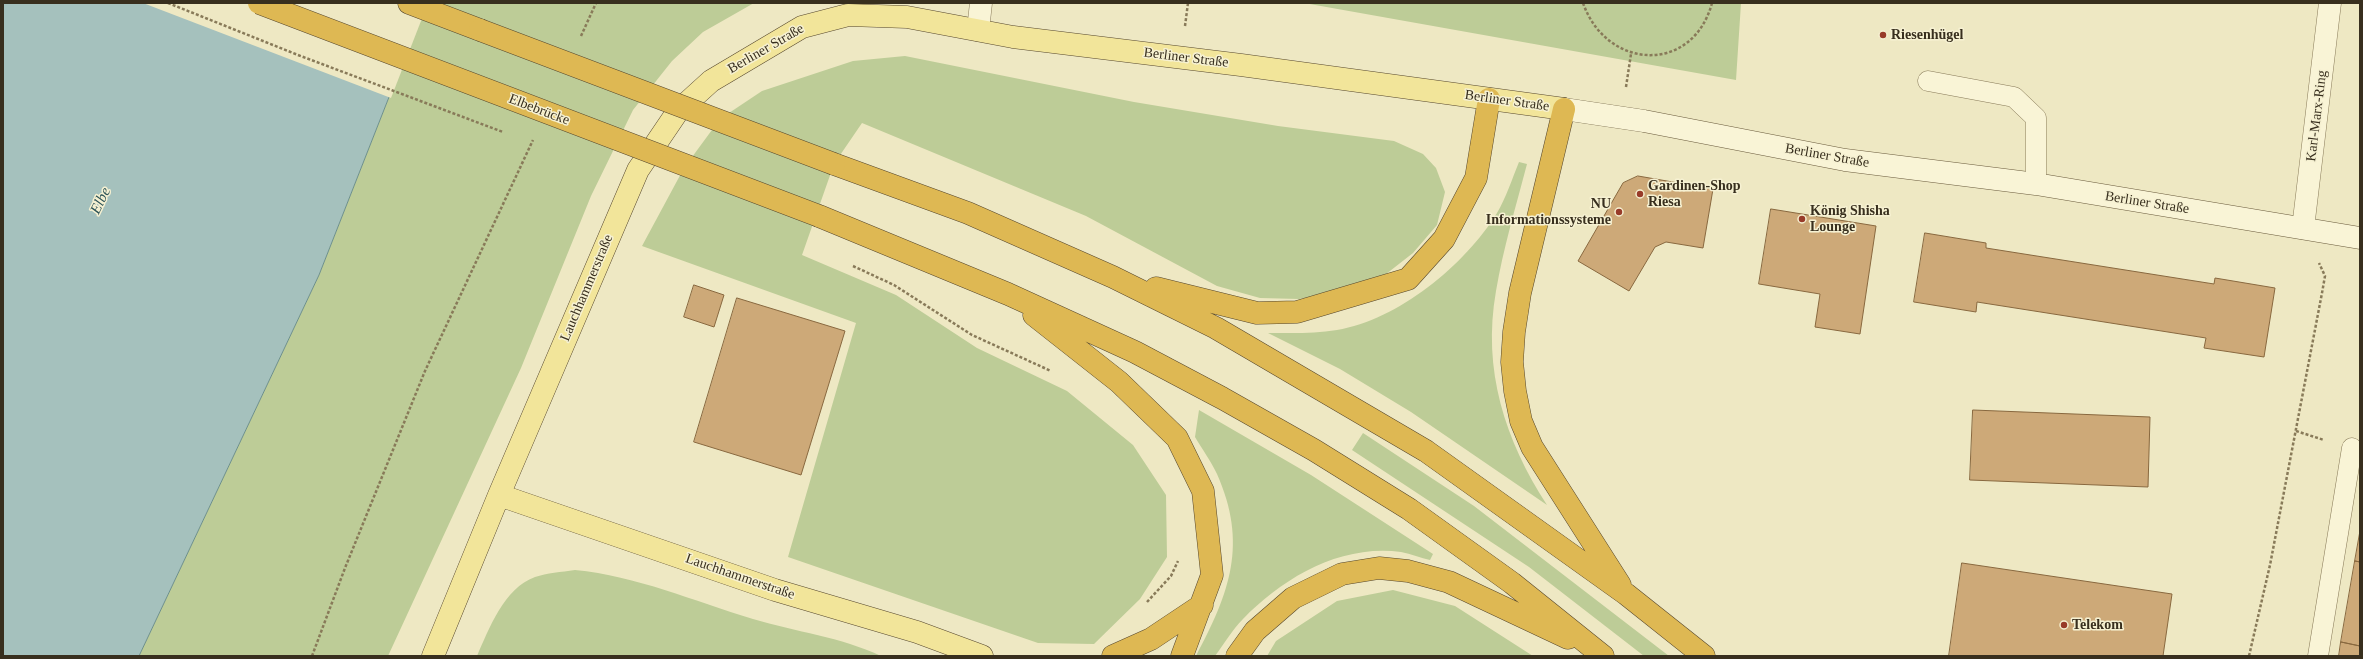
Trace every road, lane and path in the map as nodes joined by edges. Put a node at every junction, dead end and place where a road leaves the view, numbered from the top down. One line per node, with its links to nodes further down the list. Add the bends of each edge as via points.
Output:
1 (259, 3): 23 (highway, Elbebrücke, bridge, via 819,216)
2 (410, 3): 22 (highway, bridge, via 968,213)
3 (596, 3): 12 (path)
4 (981, 3): 11 (main road)
5 (1188, 3): 10 (path)
6 (1583, 3): 7 (path, via 1588,18 1599,34 1614,46 1631,54 1654,56 1676,50 1695,36 1708,18)
7 (1712, 3)
8 (2330, 3): 19 (main road, Karl-Marx-Ring)
9 (908, 10): 11 (main road, Berliner Straße); 16 (main road, Berliner Straße, via 848,14 802,26 712,81)
10 (1185, 21)
11 (978, 30): 14 (main road, Berliner Straße, via 1013,37)
12 (580, 39)
13 (1928, 81): 18 (lane, via 2014,97 2036,118)
14 (1489, 99): 15 (main road, Berliner Straße); 22 (highway, via 1476,178 1444,239 1408,279 1297,312 1257,313)
15 (1564, 109): 18 (main road, Berliner Straße, via 1644,121 1845,160); 28 (highway, via 1520,293 1513,347 1515,391 1521,421 1532,447)
16 (678, 111): 26 (main road, Lauchhammerstraße, via 638,170)
17 (536, 133): 32 (path, via 425,371)
18 (2036, 184): 19 (main road, Berliner Straße)
19 (2303, 228): 20 (main road, Berliner Straße); 39 (path, via 2325,276 2270,565)
20 (2360, 238)
21 (845, 263): 24 (path, via 894,284 972,335)
22 (1113, 277): 28 (highway, via 1216,328 1426,451)
23 (1008, 294): 29 (highway, via 1119,382 1177,438 1204,491 1212,575); 31 (highway, via 1135,352 1314,450 1422,518 1512,582)
24 (1054, 372)
25 (2352, 448): 40 (lane)
26 (499, 494): 33 (main road, Lauchhammerstraße); 34 (main road, Lauchhammerstraße, via 775,590 917,632)
27 (1180, 556): 30 (path, via 1171,576)
28 (1626, 594): 38 (highway)
29 (1202, 605): 35 (highway, via 1151,639); 36 (highway)
30 (1142, 608)
31 (1600, 654): 37 (highway, via 1450,582 1408,571 1379,568 1342,574 1293,598 1255,631)
32 (312, 656)
33 (433, 656)
34 (982, 656)
35 (1113, 656)
36 (1182, 656)
37 (1237, 656)
38 (1704, 656)
39 (2249, 656)
40 (2318, 656)

